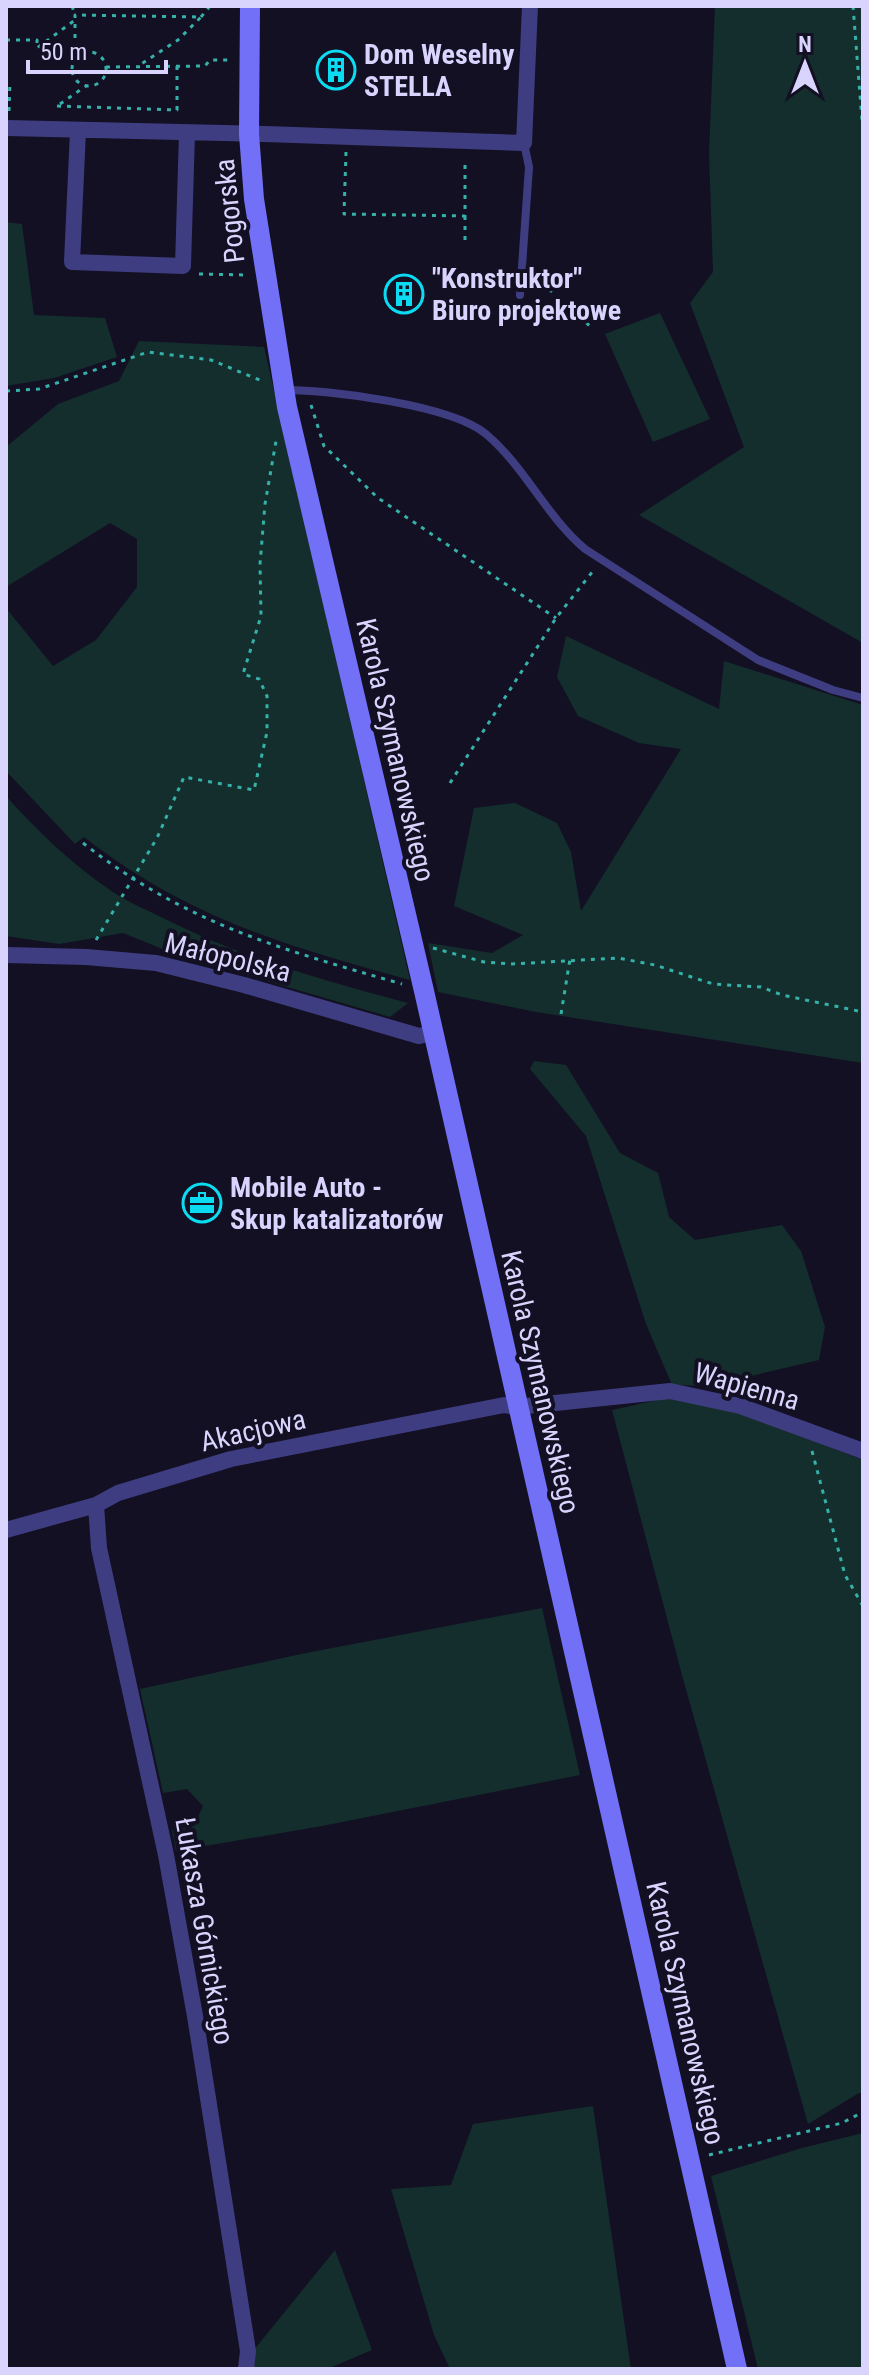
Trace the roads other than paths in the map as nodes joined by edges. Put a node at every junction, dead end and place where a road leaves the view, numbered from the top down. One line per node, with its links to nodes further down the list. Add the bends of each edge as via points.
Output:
1 (250, 6): 6 (street, Pogorska)
2 (530, 6): 7 (street)
3 (7, 123): 4 (street)
4 (78, 131): 5 (street); 5 (street, via 72,262 183,266)
5 (187, 133): 6 (street)
6 (249, 134): 7 (street); 9 (street, Pogorska, via 254,199)
7 (524, 143): 8 (lane, via 529,167)
8 (520, 295)
9 (286, 399): 10 (lane, via 306,391 378,400 439,413 484,432 563,531 585,549 758,660); 12 (street, Karola Szymanowskiego)
10 (863, 698)
11 (6, 955): 12 (street, Małopolska, via 156,963 419,1036)
12 (432, 1033): 13 (street, Karola Szymanowskiego)
13 (517, 1407): 14 (street, Wapienna, via 670,1391 740,1406); 15 (street, Akacjowa, via 485,1408 231,1459 118,1493); 18 (street, Karola Szymanowskiego)
14 (863, 1451)
15 (96, 1505): 16 (street, Akacjowa); 17 (street, Łukasza Górnickiego, via 99,1548 193,2001 248,2351)
16 (6, 1530)
17 (246, 2369)
18 (737, 2369)

